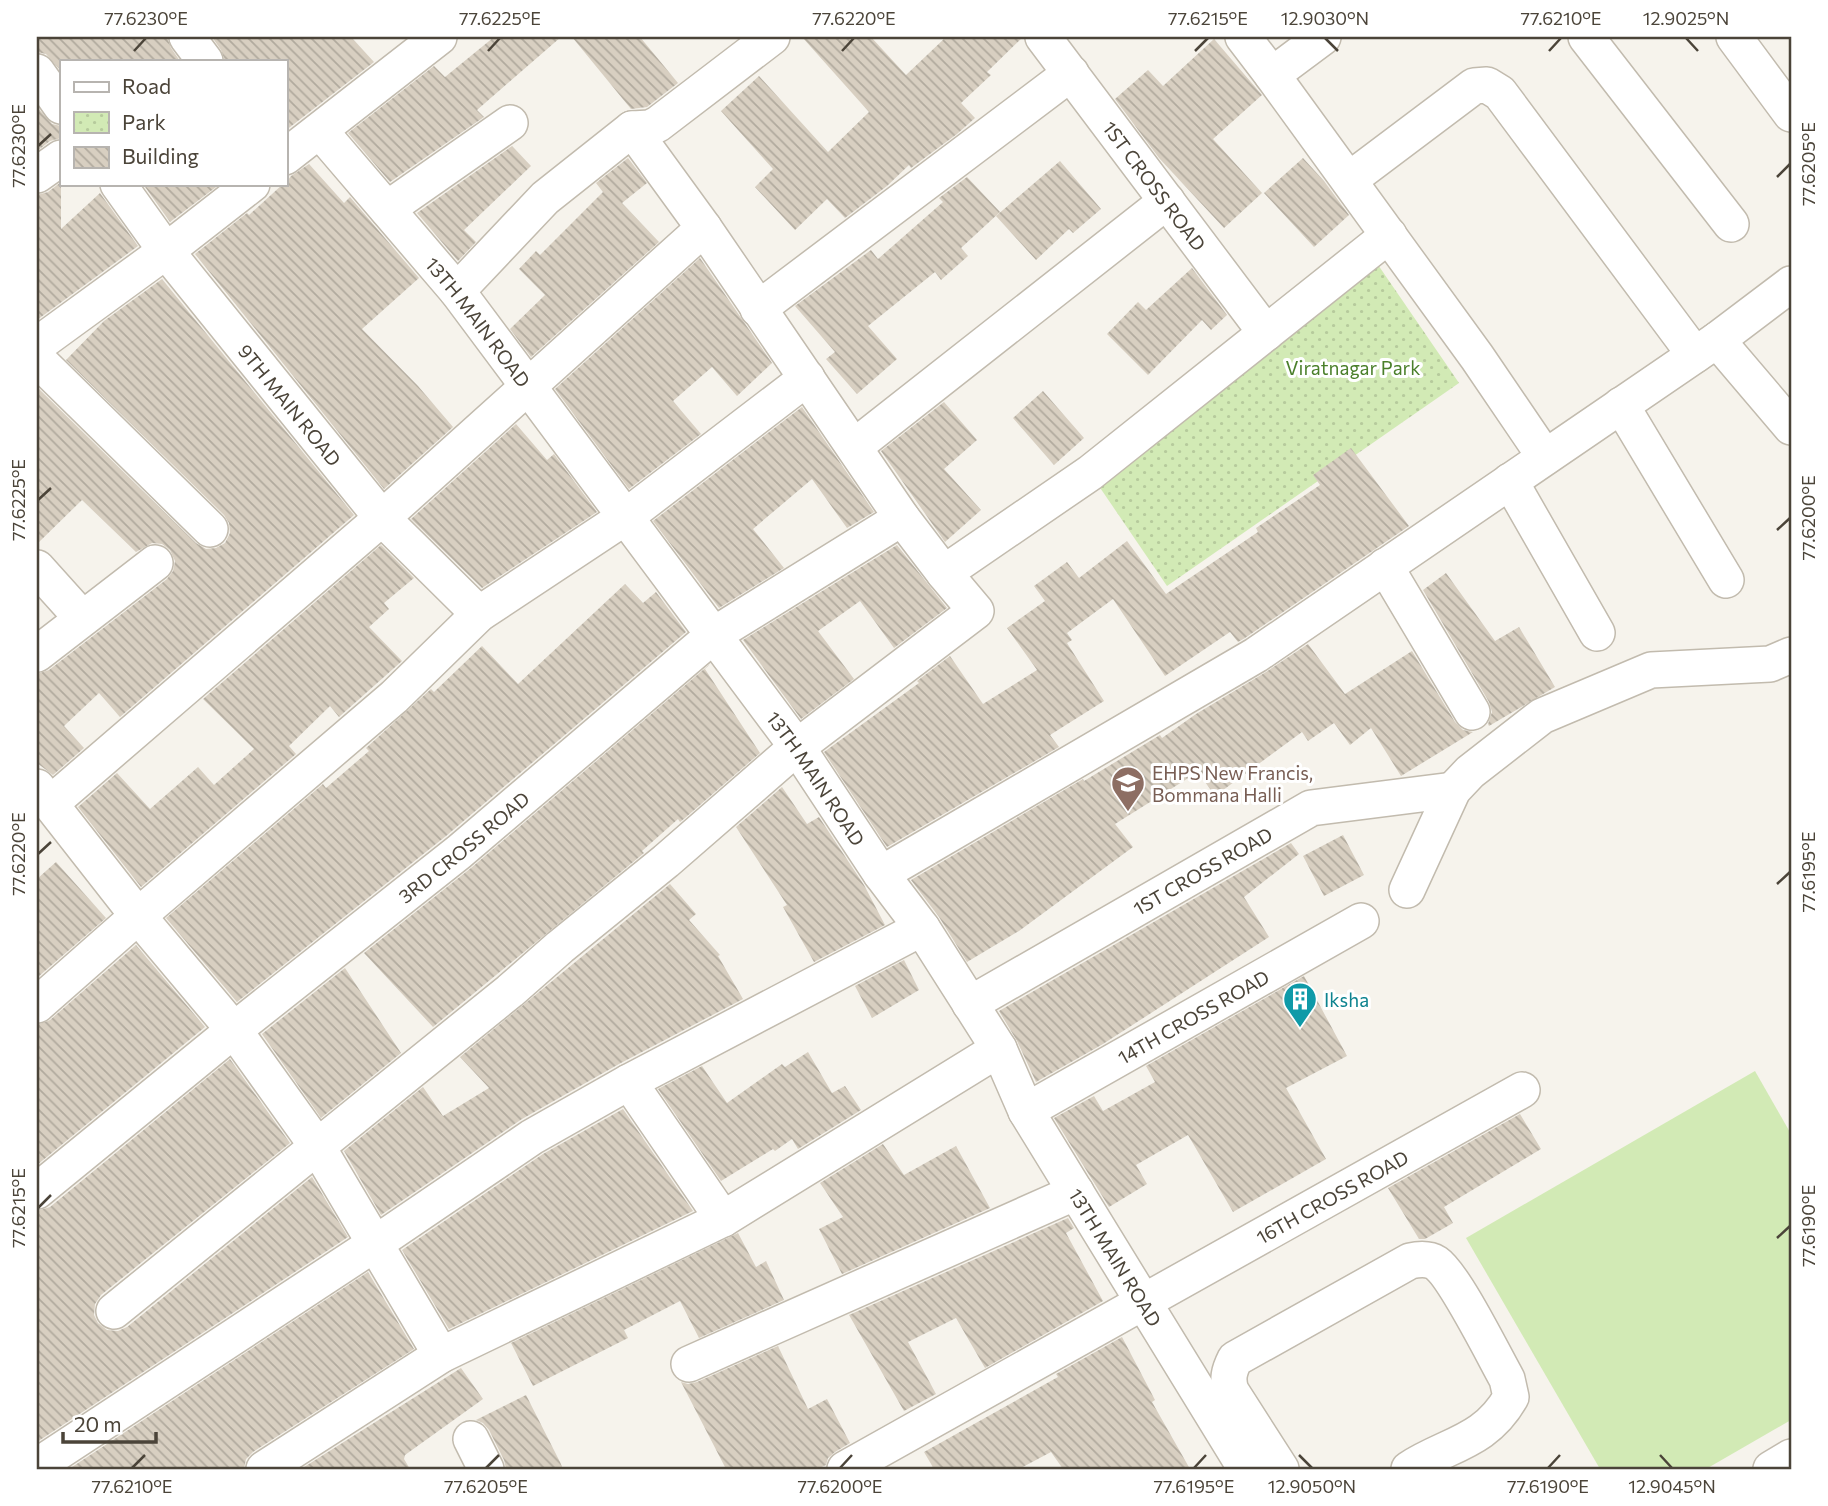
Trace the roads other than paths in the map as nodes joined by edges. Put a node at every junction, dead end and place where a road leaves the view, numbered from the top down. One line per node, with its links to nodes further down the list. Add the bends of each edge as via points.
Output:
1 (187, 37): 9 (street)
2 (772, 37): 16 (street, via 658,124)
3 (1043, 37): 11 (street, 1ST CROSS ROAD)
4 (1243, 37): 12 (street)
5 (1323, 37): 12 (street)
6 (1586, 37): 26 (street)
7 (1734, 37): 14 (street)
8 (417, 43): 17 (street)
9 (204, 60)
10 (37, 72): 13 (street)
11 (1070, 73): 24 (street, 1ST CROSS ROAD); 32 (street)
12 (1272, 75): 21 (street)
13 (60, 105)
14 (1791, 114)
15 (510, 123): 25 (street)
16 (632, 129): 27 (street); 30 (street, via 545,198)
17 (320, 131): 18 (street); 25 (street, 13TH MAIN ROAD)
18 (287, 156)
19 (60, 159): 20 (street)
20 (37, 175)
21 (1349, 180): 28 (street); 35 (street, via 1474,86 1487,85 1500,93)
22 (119, 186): 29 (street, 9TH MAIN ROAD)
23 (248, 186): 29 (street)
24 (1167, 201): 33 (street, 1ST CROSS ROAD); 41 (street)
25 (387, 209): 30 (street, 13TH MAIN ROAD)
26 (1731, 224)
27 (704, 228): 32 (street); 38 (street)
28 (1389, 235): 33 (street); 42 (street)
29 (166, 251): 34 (street); 44 (street, 9TH MAIN ROAD)
30 (457, 291): 38 (street, 13TH MAIN ROAD)
31 (1789, 291): 35 (street)
32 (758, 309): 37 (street)
33 (1266, 333): 51 (street, via 1090,473)
34 (37, 345)
35 (1706, 348): 39 (street); 40 (street)
36 (37, 359): 47 (street)
37 (807, 378): 41 (street); 45 (street)
38 (526, 387): 44 (street); 45 (street, 13TH MAIN ROAD)
39 (1621, 405): 42 (street); 52 (street)
40 (1791, 427)
41 (854, 447): 46 (street)
42 (1545, 457): 43 (street)
43 (1510, 481): 49 (street); 55 (street)
44 (382, 517): 53 (street, 9TH MAIN ROAD); 62 (street)
45 (624, 518): 53 (street); 56 (street, 13TH MAIN ROAD)
46 (902, 518): 51 (street); 56 (street, 3RD CROSS ROAD)
47 (210, 529)
48 (155, 563): 54 (street)
49 (1385, 566): 59 (street); 63 (street, via 1256,655)
50 (37, 568): 54 (street)
51 (944, 573): 60 (street, via 976,611)
52 (1726, 580)
53 (478, 614): 65 (street, via 394,697)
54 (82, 618): 57 (street)
55 (1597, 633)
56 (715, 634): 60 (street, 13TH MAIN ROAD); 70 (street, 3RD CROSS ROAD, via 459,852)
57 (37, 654)
58 (1791, 656): 61 (street, via 1770,664 1651,670 1542,716)
59 (1472, 712)
60 (797, 747): 63 (street, 13TH MAIN ROAD); 75 (street, via 510,991)
61 (1453, 790): 64 (street); 68 (street, 1ST CROSS ROAD, via 1311,808)
62 (43, 795): 65 (street)
63 (881, 873): 67 (street, 13TH MAIN ROAD)
64 (1407, 890)
65 (138, 916): 69 (street); 70 (street)
66 (1361, 921): 74 (street, 14TH CROSS ROAD)
67 (922, 928): 68 (street, 13TH MAIN ROAD); 72 (street)
68 (970, 1004): 71 (street, 13TH MAIN ROAD)
69 (37, 1005)
70 (234, 1030): 75 (street); 76 (street, 3RD CROSS ROAD)
71 (999, 1049): 74 (street, 13TH MAIN ROAD); 78 (street)
72 (629, 1082): 78 (street); 79 (street, via 532,1136)
73 (1522, 1090): 80 (street, 16TH CROSS ROAD)
74 (1026, 1111): 77 (street, 13TH MAIN ROAD)
75 (317, 1146): 79 (street); 81 (street)
76 (37, 1191)
77 (1076, 1192): 80 (street, 13TH MAIN ROAD); 83 (street)
78 (723, 1219): 82 (street)
79 (376, 1243): 82 (street); 86 (street)
80 (1143, 1302): 85 (street, 13TH MAIN ROAD); 88 (street, 16TH CROSS ROAD)
81 (114, 1311)
82 (441, 1354): 87 (street)
83 (689, 1364)
84 (1791, 1457): 90 (street)
85 (1257, 1465): 89 (street, via 1228,1381 1235,1359 1410,1261 1423,1258 1437,1264 1450,1278 1507,1379 1511,1397 1505,1408 1466,1442)
86 (37, 1466)
87 (264, 1469)
88 (845, 1469)
89 (1409, 1469)
90 (1771, 1469)

